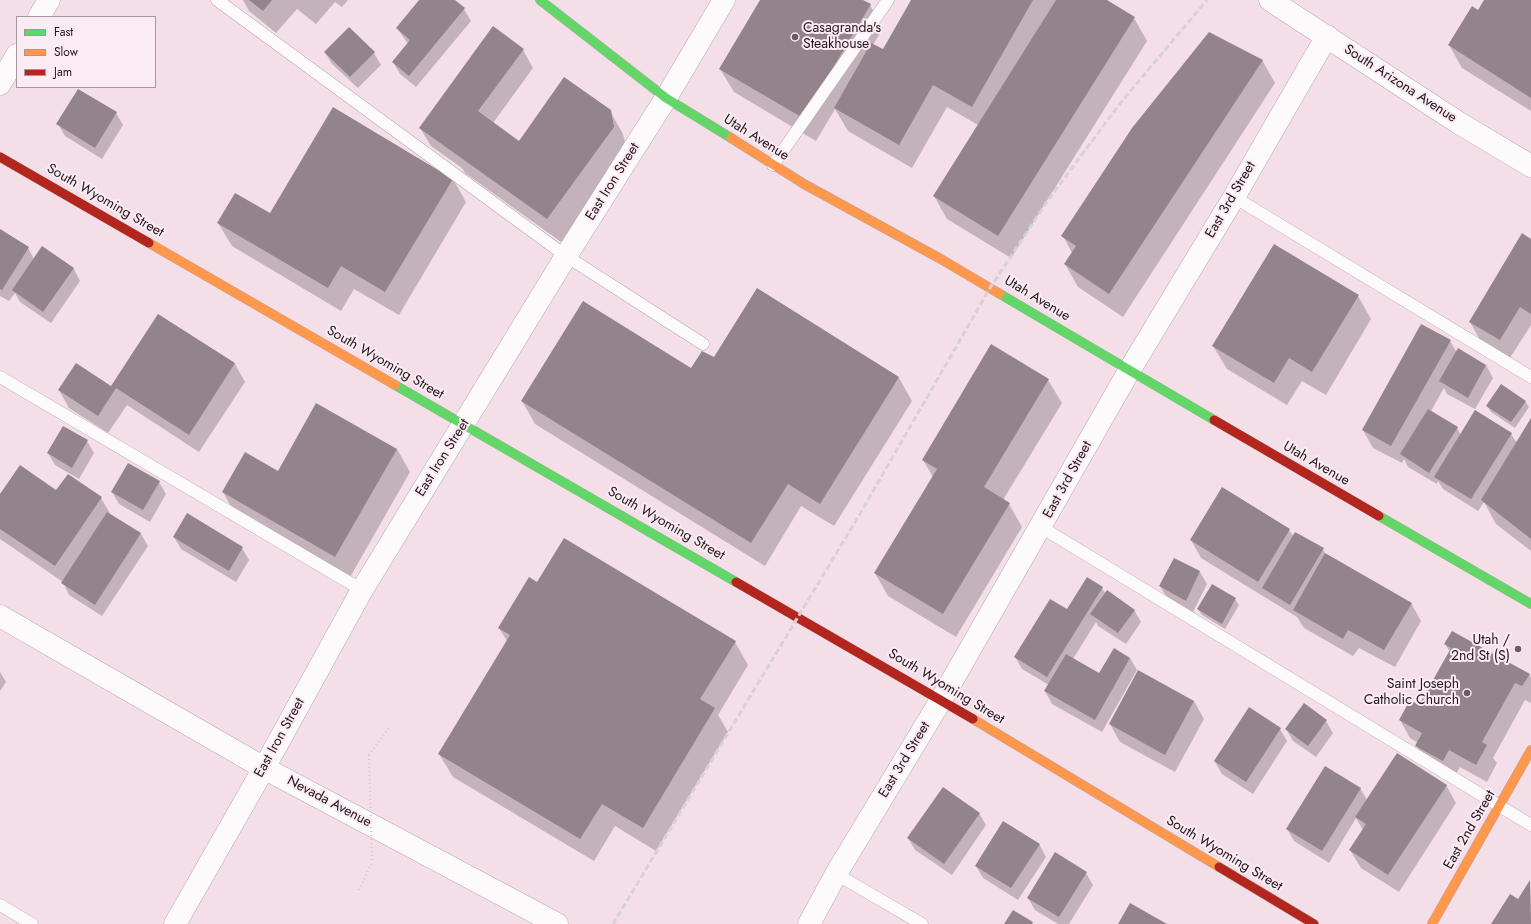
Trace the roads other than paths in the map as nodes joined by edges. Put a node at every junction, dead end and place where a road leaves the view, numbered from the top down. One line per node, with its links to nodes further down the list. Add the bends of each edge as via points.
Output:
1 (49, 0): 7 (street)
2 (216, 0): 16 (lane)
3 (540, 0): 11 (street, Utah Avenue)
4 (724, 0): 11 (street, East Iron Street)
5 (1270, 0): 8 (street, South Arizona Avenue)
6 (884, 1): 13 (lane)
7 (40, 16)
8 (1326, 36): 14 (street, South Arizona Avenue, via 1459,123); 15 (street, East 3rd Street)
9 (16, 57): 10 (street)
10 (0, 84)
11 (666, 98): 13 (street, Utah Avenue); 16 (street, East Iron Street)
12 (0, 157): 21 (street, South Wyoming Street)
13 (773, 165): 18 (street, Utah Avenue, via 939,258)
14 (1531, 166)
15 (1234, 197): 18 (street, East 3rd Street); 20 (lane)
16 (566, 256): 17 (lane); 21 (street, East Iron Street)
17 (703, 344)
18 (1129, 371): 22 (street, East 3rd Street); 24 (street, Utah Avenue)
19 (0, 377): 23 (lane)
20 (1531, 377)
21 (463, 424): 23 (street, East Iron Street); 26 (street, South Wyoming Street)
22 (1042, 527): 26 (street, East 3rd Street); 29 (lane)
23 (362, 590): 28 (street, East Iron Street)
24 (1531, 604)
25 (0, 616): 28 (street, Nevada Avenue)
26 (941, 700): 31 (street, East 3rd Street); 38 (street, South Wyoming Street)
27 (1531, 750): 29 (street, East 2nd Street)
28 (264, 768): 34 (street, East Iron Street); 35 (street, Nevada Avenue)
29 (1499, 808): 30 (lane); 39 (street, East 2nd Street)
30 (1531, 825)
31 (836, 874): 36 (street, East 3rd Street); 37 (lane)
32 (0, 905): 33 (lane)
33 (32, 924)
34 (175, 924)
35 (557, 924)
36 (808, 924)
37 (922, 924)
38 (1314, 924)
39 (1432, 924)

